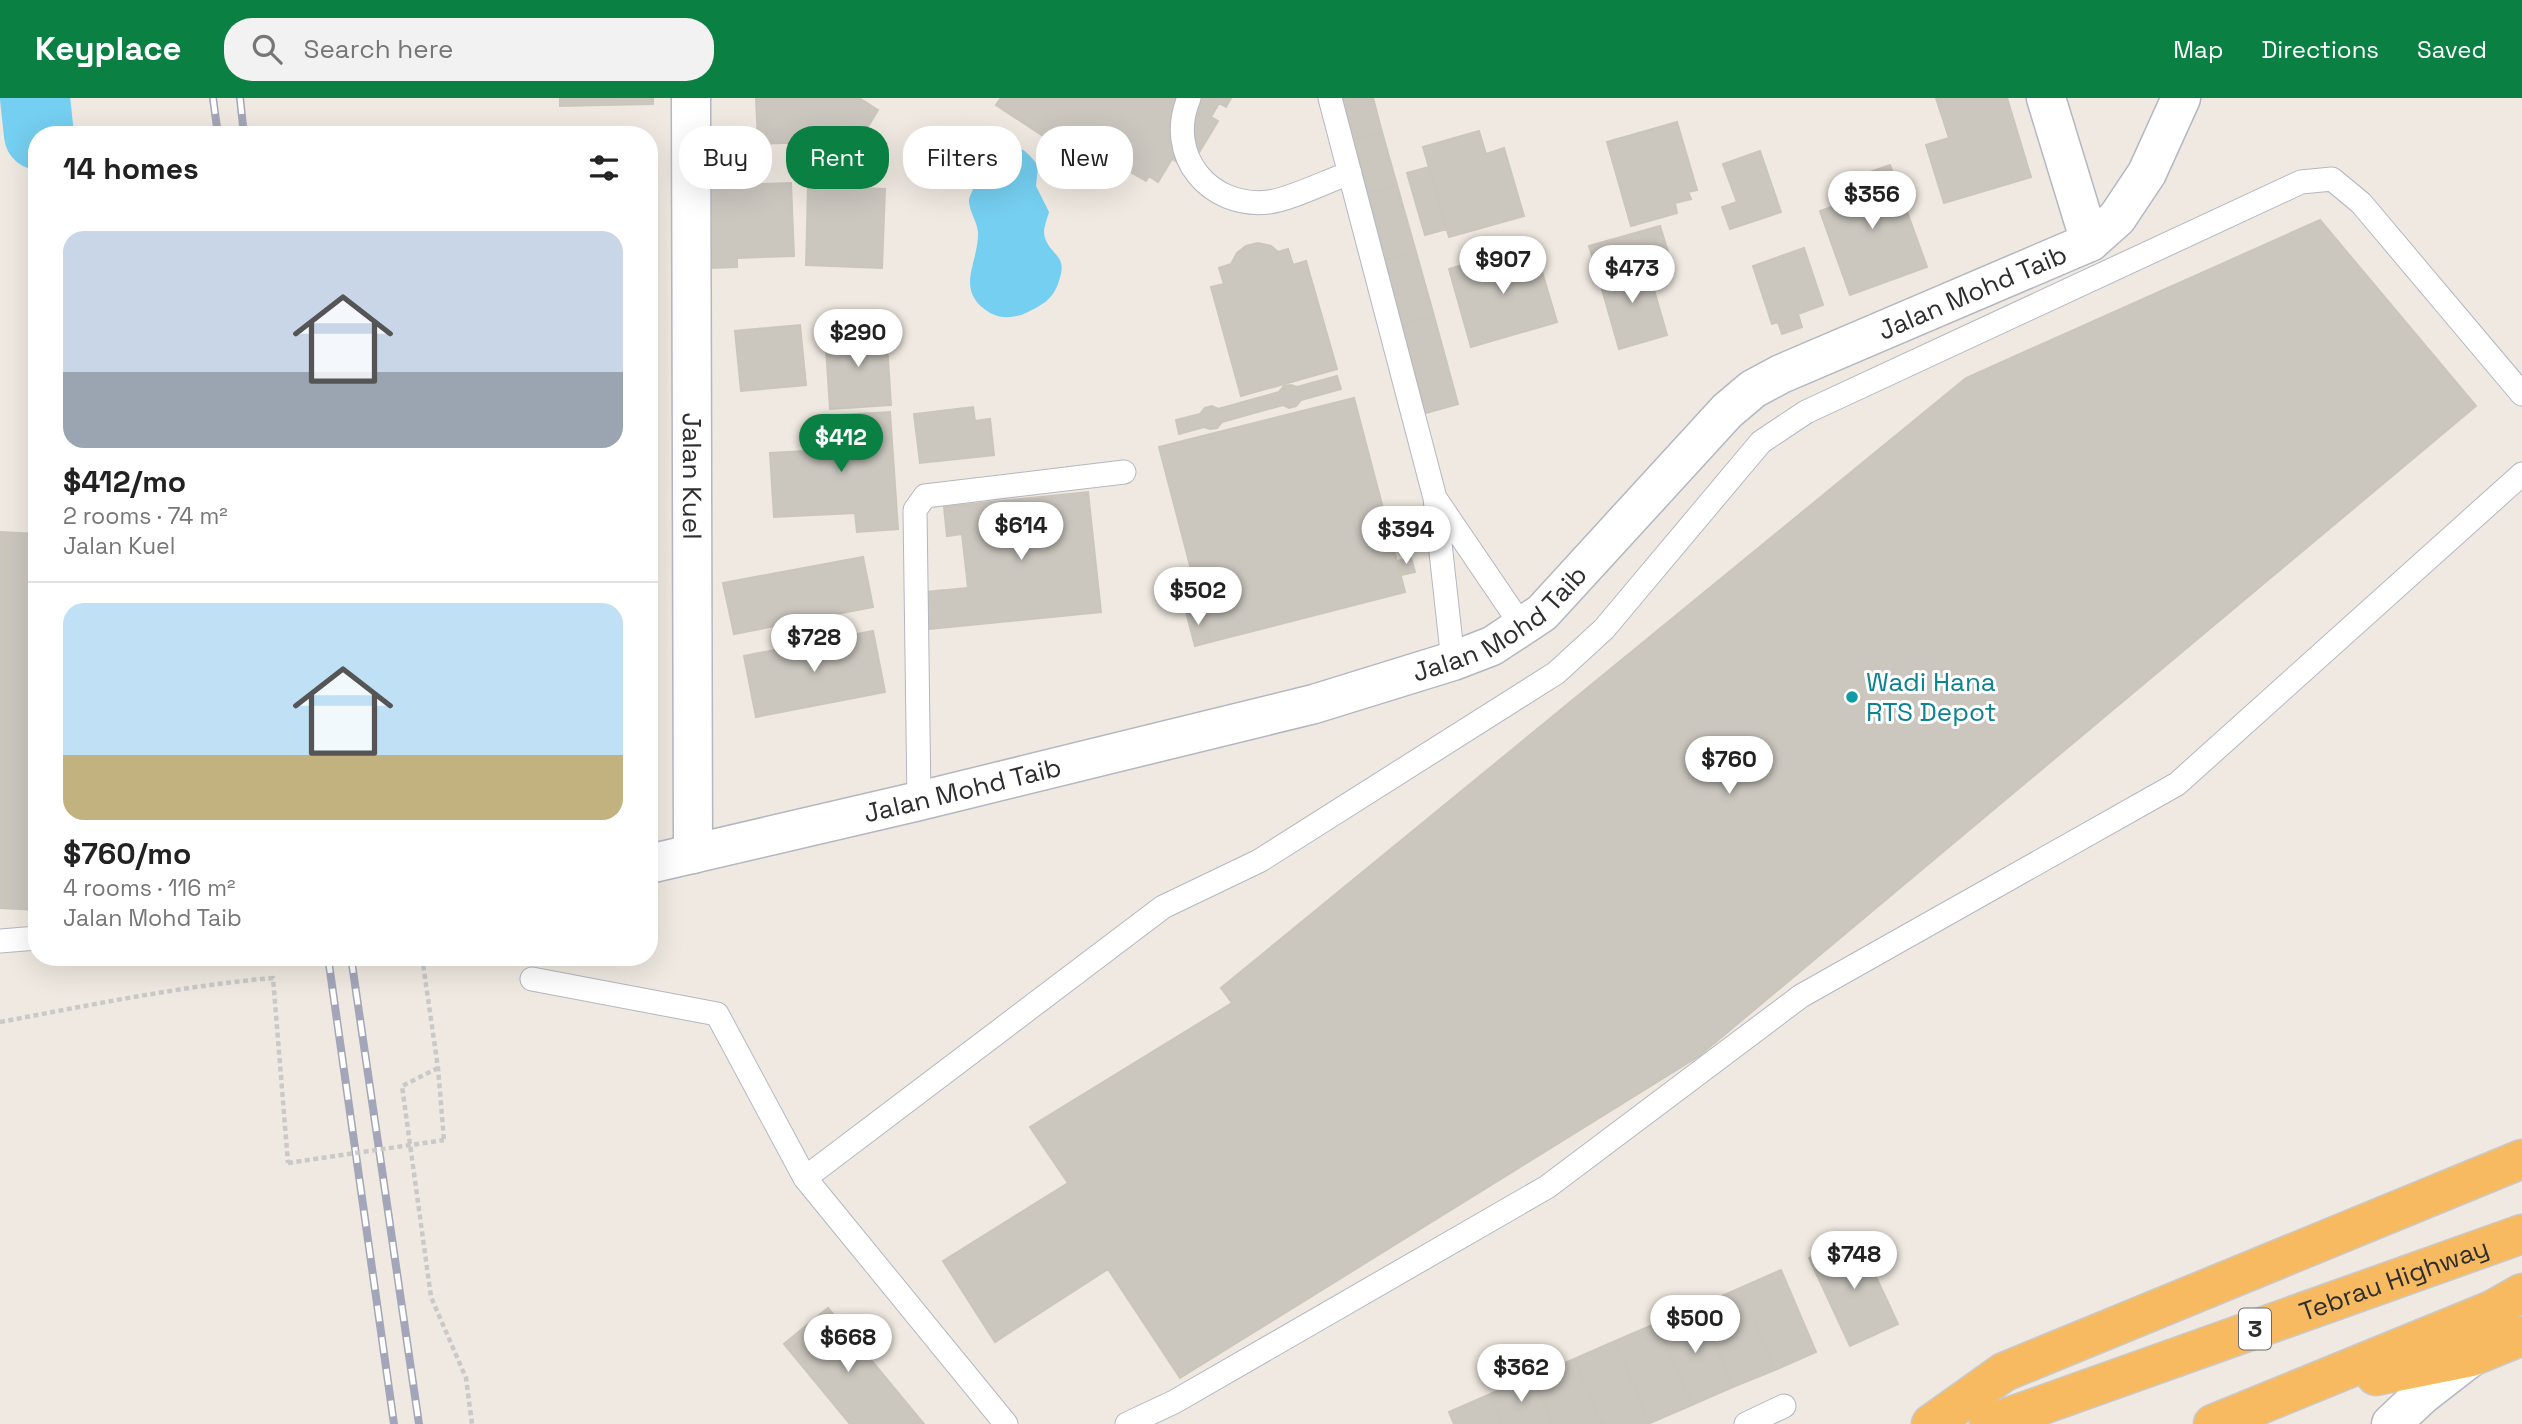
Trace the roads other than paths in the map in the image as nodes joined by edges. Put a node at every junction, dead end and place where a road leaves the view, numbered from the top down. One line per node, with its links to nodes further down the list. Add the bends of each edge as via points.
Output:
1 (691, 98): 15 (street, Jalan Kuel)
2 (1189, 98): 6 (lane, via 1181,137 1188,161 1203,182 1224,196 1249,203 1273,202)
3 (1330, 98): 6 (lane)
4 (2046, 98): 7 (street)
5 (2181, 98): 7 (street, Jalan Mohd Taib, via 2147,173 2117,218)
6 (1350, 173): 11 (lane)
7 (2090, 242): 12 (street, Jalan Mohd Taib, via 1753,388 1542,613)
8 (2522, 394): 21 (lane, via 2361,203 2332,179 2301,182 1806,412 1761,442 1604,629 1556,673 1259,861 1163,907)
9 (1124, 472): 14 (lane, via 925,496 915,510)
10 (2522, 474): 29 (lane, via 2177,785 1801,996 1548,1187 1174,1402)
11 (1435, 498): 12 (lane); 13 (lane)
12 (1522, 626): 13 (street, Jalan Mohd Taib, via 1492,646)
13 (1453, 661): 14 (street, Jalan Mohd Taib, via 1314,704)
14 (919, 801): 15 (street, Jalan Mohd Taib)
15 (693, 853): 16 (street, Jalan Mohd Taib)
16 (658, 862)
17 (28, 939): 18 (lane)
18 (0, 941)
19 (532, 979): 21 (lane, via 717,1014)
20 (2522, 1159): 31 (highway, via 2004,1372)
21 (805, 1178): 28 (lane)
22 (2522, 1234): 32 (highway, Tebrau Highway / 3)
23 (2522, 1293): 26 (highway, via 2492,1310)
24 (2522, 1336): 25 (highway)
25 (2472, 1357): 26 (highway); 34 (street)
26 (2287, 1394): 33 (highway)
27 (1784, 1406): 30 (lane)
28 (1006, 1424)
29 (1127, 1424)
30 (1746, 1424)
31 (1931, 1424)
32 (1989, 1424)
33 (2213, 1424)
34 (2391, 1424)

